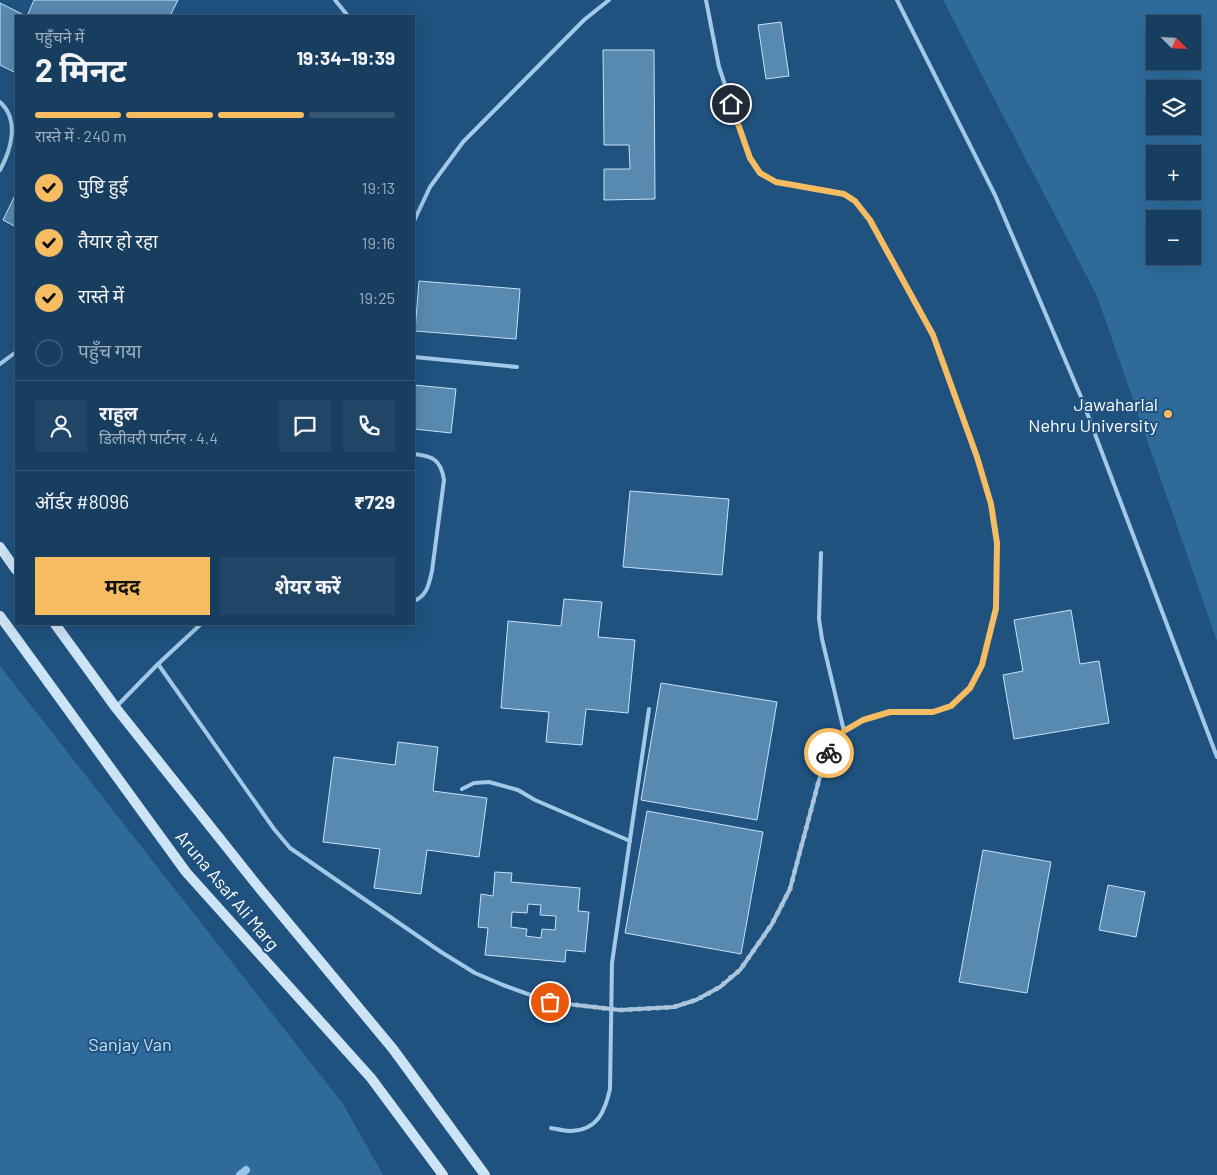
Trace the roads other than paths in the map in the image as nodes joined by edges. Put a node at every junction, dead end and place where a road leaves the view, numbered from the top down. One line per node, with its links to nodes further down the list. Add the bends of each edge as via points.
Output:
1 (335, 0): 5 (lane)
2 (608, 0): 8 (lane, via 584,20 463,142 430,187)
3 (706, 0): 24 (lane, via 719,67 750,158 760,173 776,182 844,194 855,201 870,220 933,335 991,504 997,543 996,608 982,665 970,688 951,706 933,712 890,712 863,720)
4 (897, 0): 25 (lane, via 994,195 1073,380)
5 (347, 15)
6 (0, 102): 7 (lane, via 10,117 12,128 12,141)
7 (0, 170)
8 (415, 219)
9 (15, 353): 11 (lane)
10 (415, 357): 12 (lane)
11 (0, 364)
12 (517, 367)
13 (415, 454): 17 (lane, via 433,457 443,471 444,480 432,571 425,594)
14 (0, 547): 16 (main road)
15 (821, 553): 24 (lane, via 819,619)
16 (15, 569)
17 (415, 601)
18 (0, 616): 30 (main road, Aruna Asaf Ali Marg, via 186,872 371,1078)
19 (56, 625): 22 (main road, Aruna Asaf Ali Marg)
20 (200, 625): 21 (lane)
21 (158, 664): 22 (lane); 28 (lane, via 290,848 474,973 550,1002)
22 (116, 708): 31 (main road, Aruna Asaf Ali Marg, via 393,1049)
23 (649, 709): 27 (lane)
24 (844, 731): 28 (lane, via 831,748 819,780 790,889 772,924 740,970 720,987 682,1005)
25 (1217, 757)
26 (462, 788): 27 (lane, via 490,782 518,790)
27 (630, 840): 28 (lane, via 612,962)
28 (611, 1009): 29 (lane, via 610,1089 606,1106 600,1117 586,1129)
29 (551, 1128)
30 (443, 1175)
31 (485, 1175)

